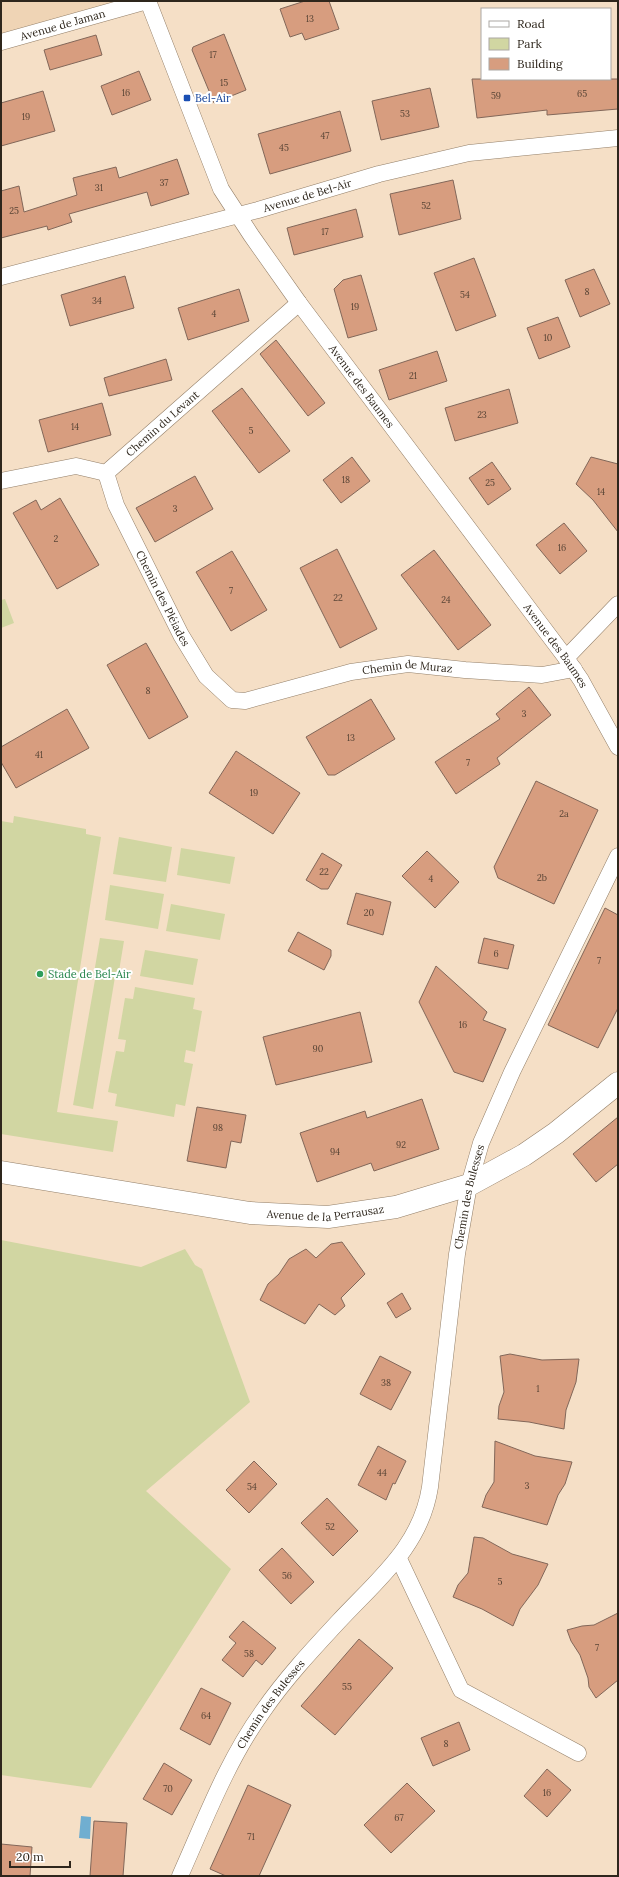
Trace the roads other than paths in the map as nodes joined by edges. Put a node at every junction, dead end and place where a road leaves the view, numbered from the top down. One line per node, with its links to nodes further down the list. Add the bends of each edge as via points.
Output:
1 (148, 1): 2 (street, Avenue de Jaman); 4 (street, Avenue des Baumes, via 221,189)
2 (1, 42)
3 (618, 138): 4 (street, Avenue de Bel-Air, via 469,153 378,174)
4 (239, 215): 5 (street, Avenue de Bel-Air); 6 (street, Avenue des Baumes)
5 (1, 277)
6 (299, 303): 7 (street, Chemin du Levant); 10 (street, Avenue des Baumes)
7 (106, 473): 8 (street, via 76,466); 11 (street, Chemin des Pléiades, via 116,505 184,641 206,676 232,700)
8 (1, 481)
9 (618, 604): 10 (street)
10 (570, 664): 11 (street, Chemin de Muraz, via 542,675 408,664 352,672); 12 (street, Avenue des Baumes)
11 (245, 701)
12 (618, 747)
13 (618, 856): 16 (street, Chemin des Bulesses, via 512,1072 481,1143)
14 (618, 1083): 16 (street, Avenue de la Perrausaz, via 524,1155)
15 (1, 1172): 16 (street, Avenue de la Perrausaz, via 250,1213 328,1217 396,1207)
16 (469, 1185): 17 (street, Chemin des Bulesses, via 456,1261 428,1502 423,1518)
17 (398, 1559): 18 (street, via 461,1690); 19 (street, Chemin des Bulesses, via 294,1671 262,1711 238,1750)
18 (578, 1753)
19 (180, 1876)

